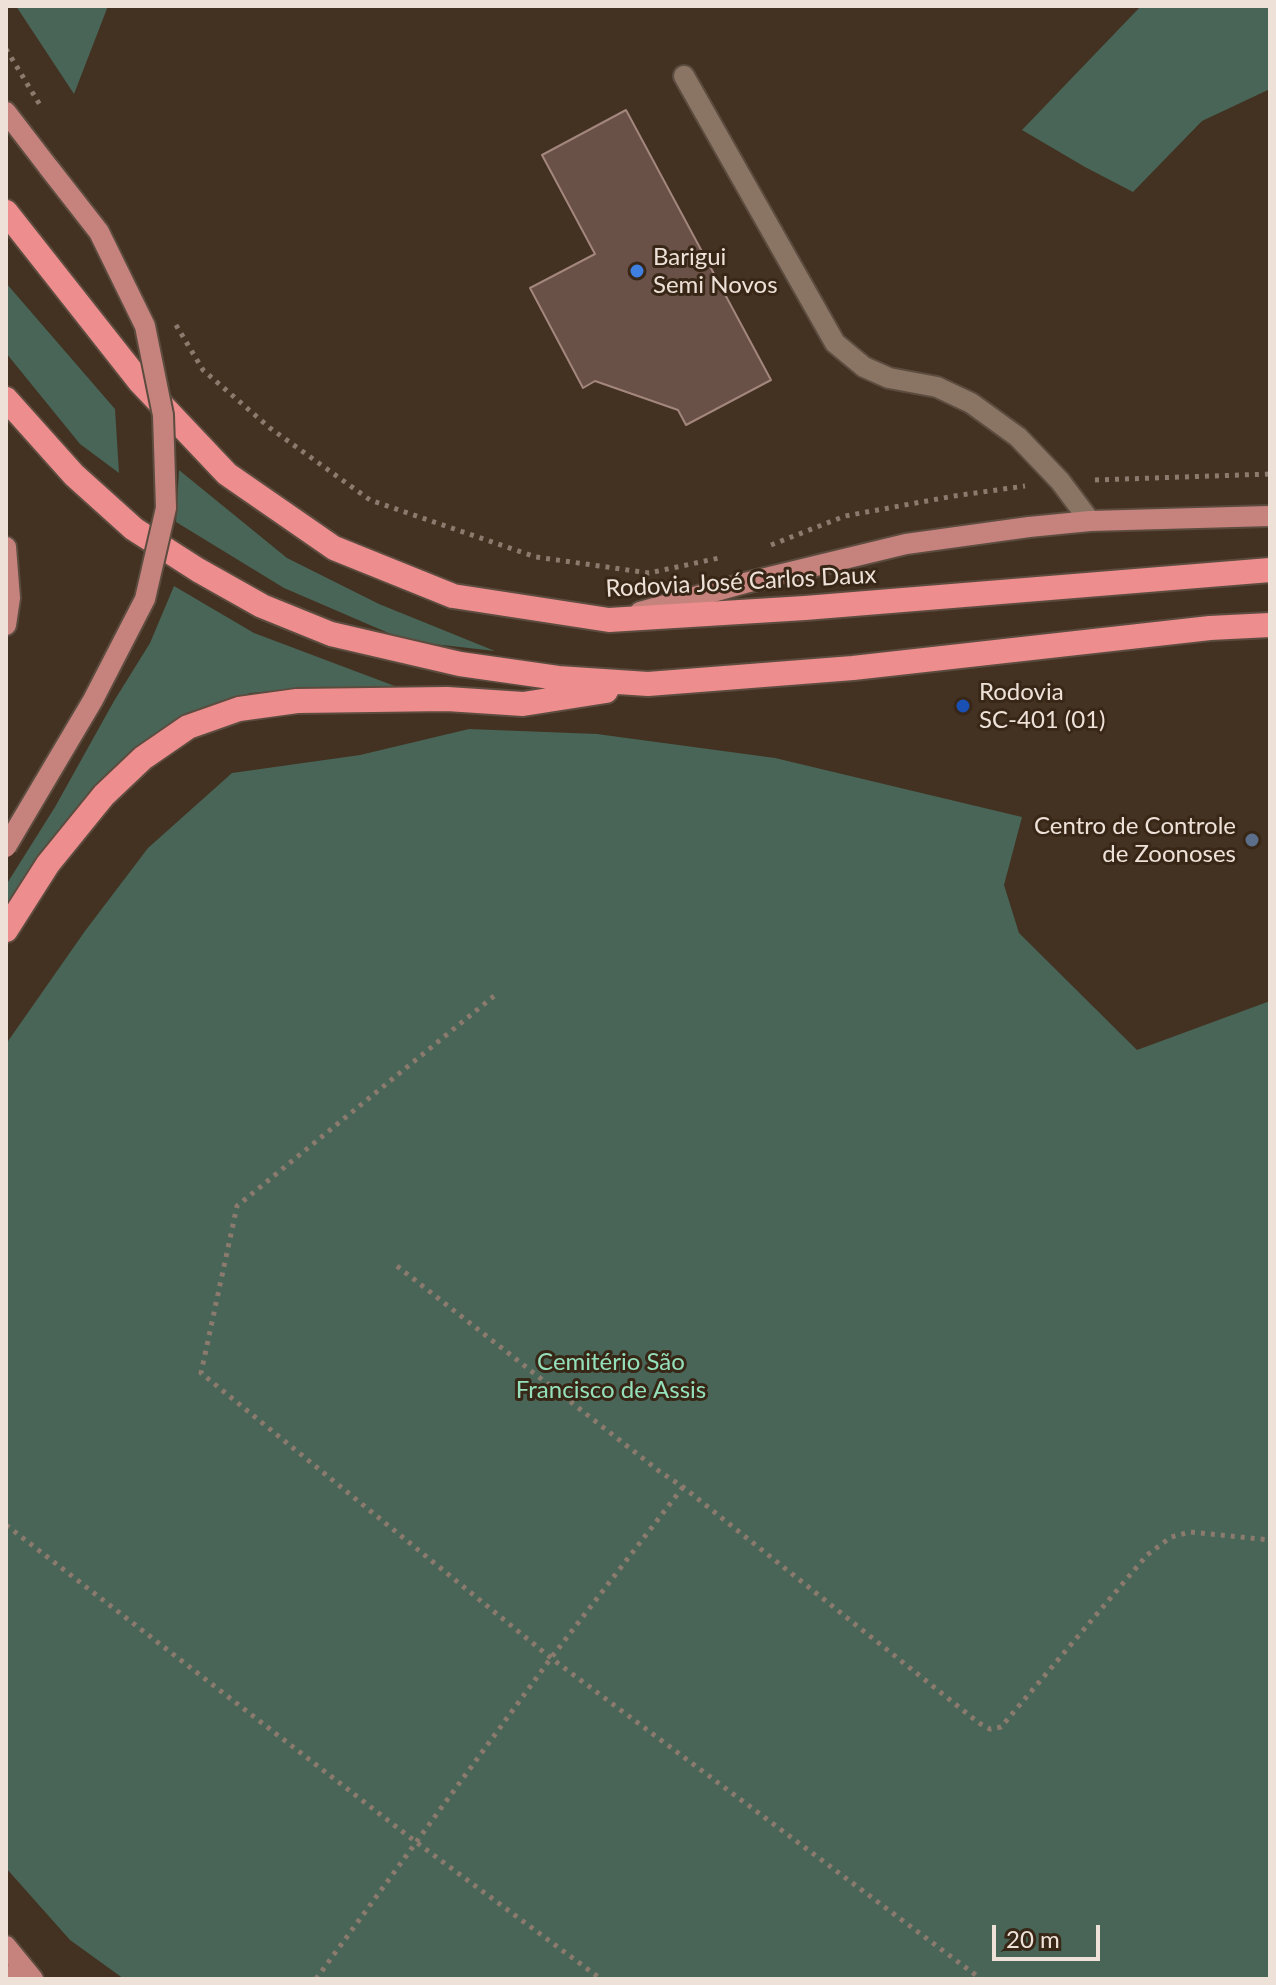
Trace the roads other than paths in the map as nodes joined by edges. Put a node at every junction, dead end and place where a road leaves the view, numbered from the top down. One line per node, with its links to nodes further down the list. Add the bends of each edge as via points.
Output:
1 (684, 76): 6 (street, via 835,343 877,373 937,387 971,403 1018,437)
2 (6, 112): 13 (main road, bridge, via 99,232 145,326 163,415 166,508 145,599 93,700)
3 (6, 212): 9 (highway, Rodovia José Carlos Daux, via 140,382 227,474 334,548 453,596)
4 (6, 399): 12 (highway, via 74,475 134,529 262,606 331,634 460,664)
5 (1270, 516): 6 (main road)
6 (1090, 521): 9 (main road, via 906,544)
7 (6, 547): 10 (main road)
8 (1270, 570): 9 (highway, Rodovia José Carlos Daux)
9 (609, 620)
10 (6, 625)
11 (1270, 625): 12 (highway)
12 (648, 684): 14 (highway, via 523,704 297,701 239,709 188,727 143,758 104,795 48,864)
13 (6, 847)
14 (6, 930)
15 (6, 1946): 19 (main road)
16 (6, 1965): 19 (main road)
17 (6, 1975): 18 (main road)
18 (18, 1979)
19 (30, 1979)

